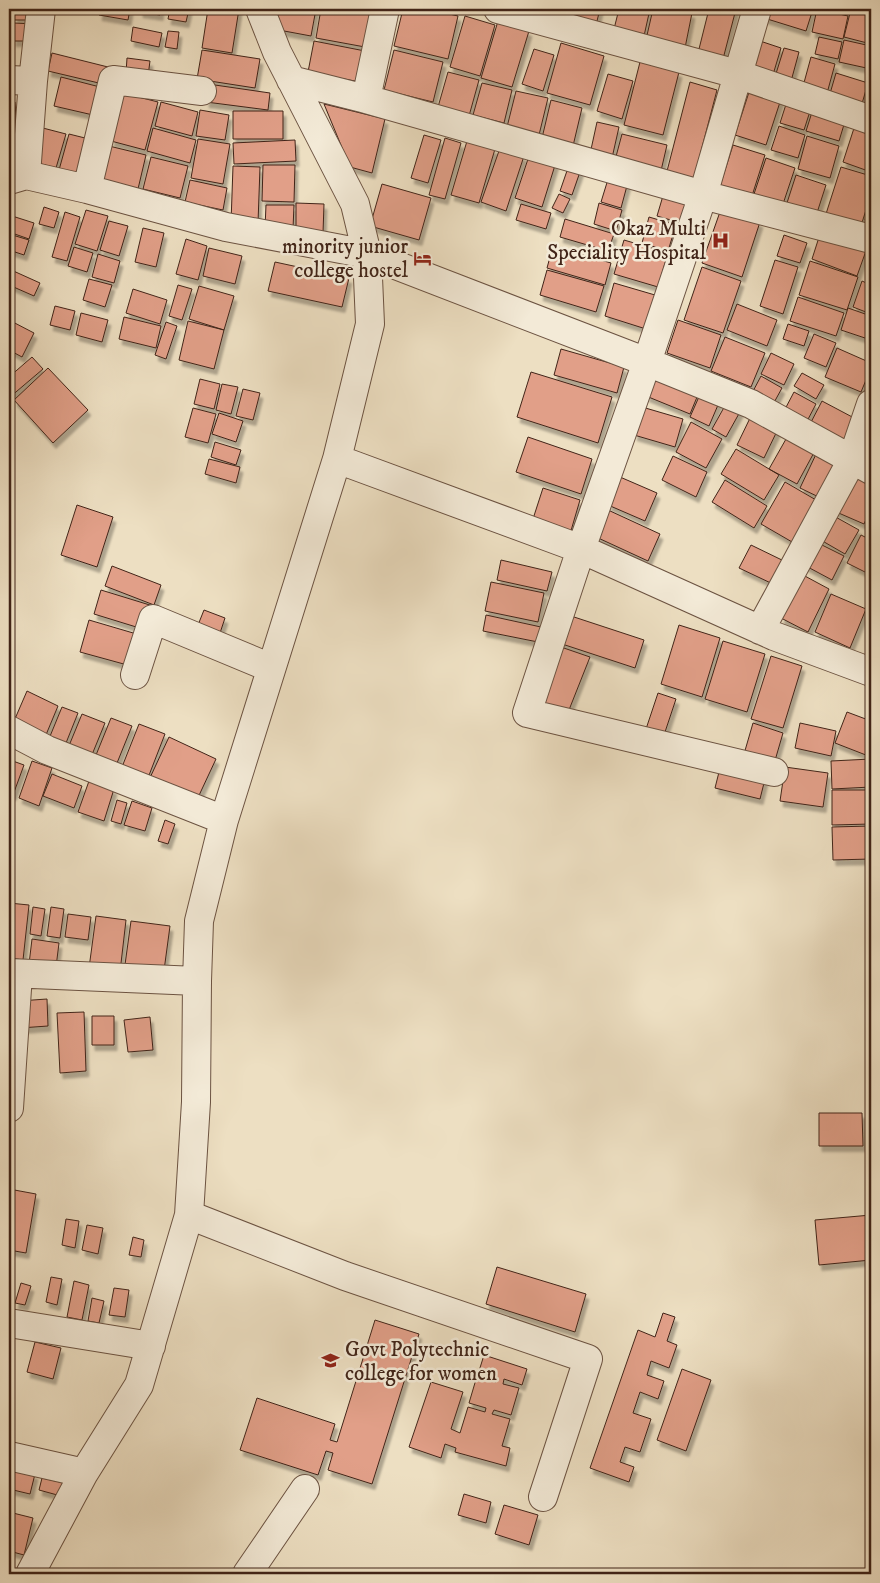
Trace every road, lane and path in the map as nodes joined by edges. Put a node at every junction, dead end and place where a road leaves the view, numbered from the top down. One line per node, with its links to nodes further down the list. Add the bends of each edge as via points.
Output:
1 (41, 9): 7 (street)
2 (260, 9): 8 (street)
3 (385, 9): 10 (street)
4 (498, 9): 6 (street)
5 (757, 9): 6 (street)
6 (737, 74): 11 (street); 14 (street)
7 (21, 80): 12 (street)
8 (291, 80): 10 (street); 16 (street, via 355,204)
9 (202, 91): 13 (street, via 113,80)
10 (366, 99): 14 (street)
11 (871, 120)
12 (17, 178): 13 (street)
13 (87, 189): 16 (street, via 226,227)
14 (703, 195): 15 (street); 17 (street)
15 (871, 239)
16 (367, 254): 17 (street); 19 (street, via 370,324)
17 (647, 362): 20 (street, via 751,404); 21 (street)
18 (871, 404): 20 (street)
19 (336, 459): 21 (street); 23 (street)
20 (862, 465): 22 (street)
21 (581, 549): 22 (street); 27 (street, via 528,713)
22 (760, 630): 24 (street)
23 (271, 668): 25 (street, via 153,619); 28 (street)
24 (871, 672)
25 (136, 675)
26 (9, 730): 28 (street, via 48,750)
27 (774, 772)
28 (224, 820): 30 (street, via 199,921)
29 (13, 973): 30 (street); 31 (street)
30 (197, 981): 32 (street, via 196,1102)
31 (9, 1108)
32 (189, 1215): 34 (street); 38 (street, via 345,1276 588,1359)
33 (9, 1323): 34 (street)
34 (151, 1346): 36 (street, via 139,1385)
35 (9, 1456): 36 (street)
36 (84, 1473): 39 (street)
37 (305, 1489): 40 (street)
38 (543, 1496)
39 (30, 1574)
40 (247, 1574)

